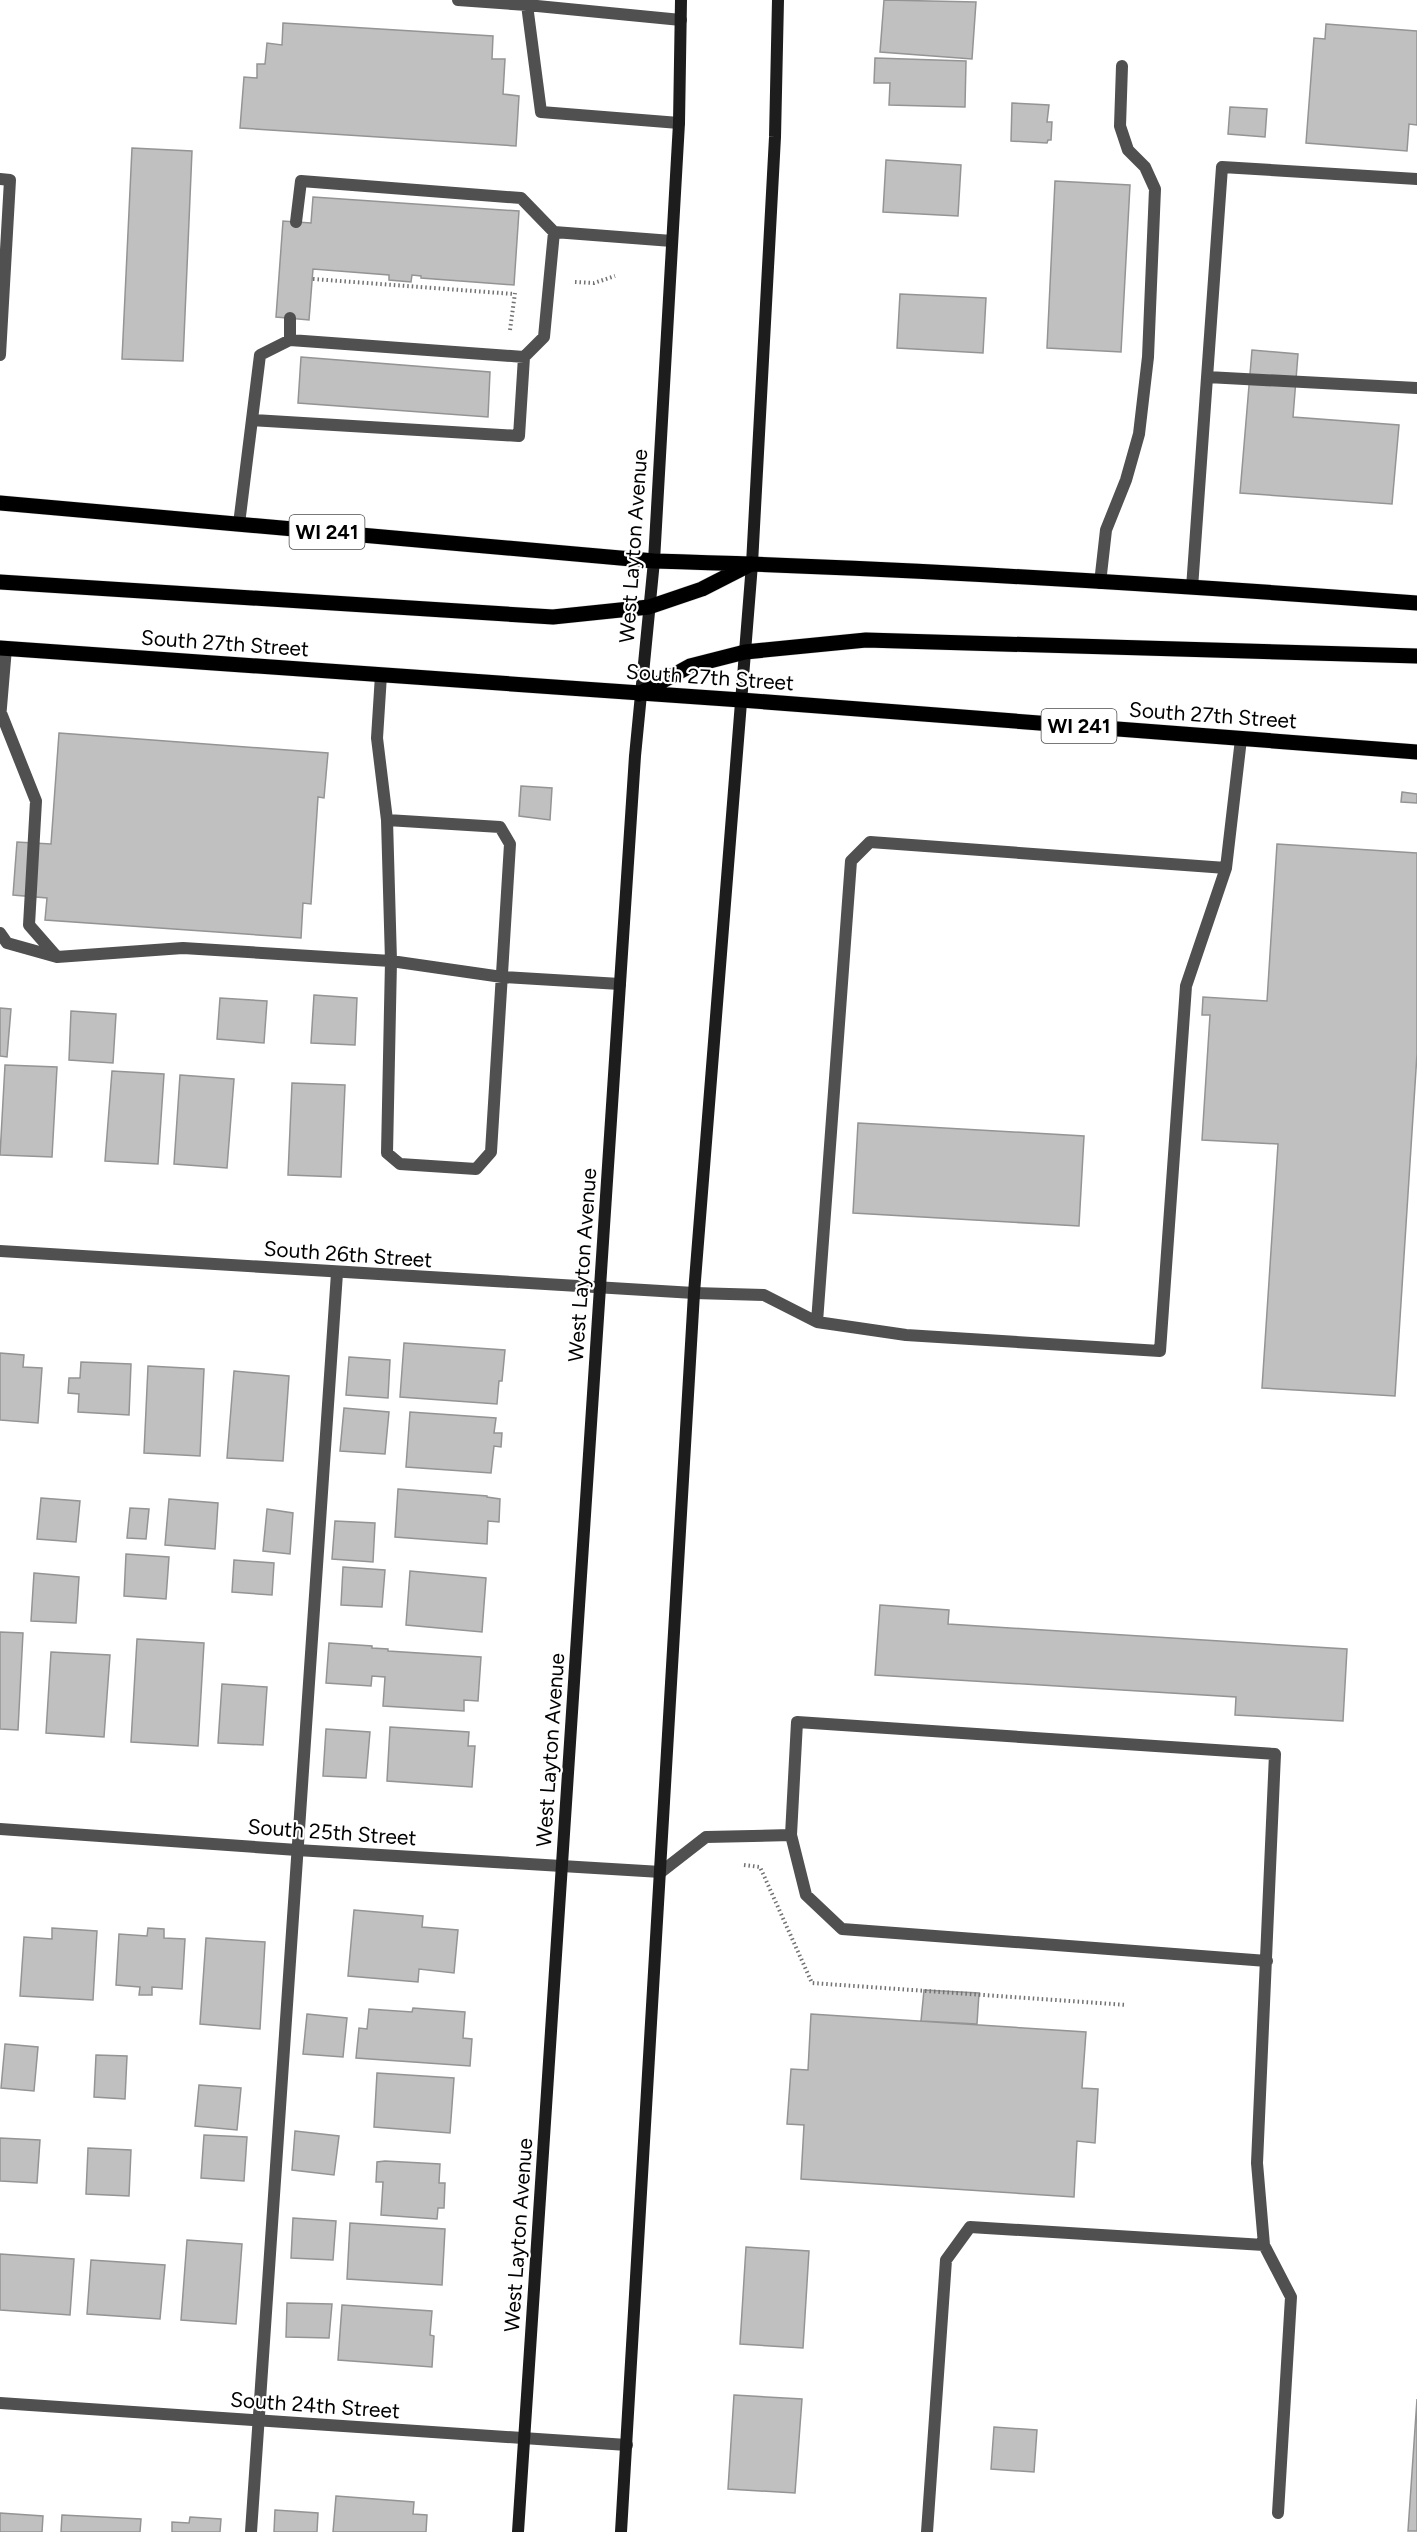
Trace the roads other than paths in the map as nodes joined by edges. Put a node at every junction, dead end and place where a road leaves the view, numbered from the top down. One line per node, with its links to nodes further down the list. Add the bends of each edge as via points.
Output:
1 (458, 0): 4 (street)
2 (681, 0): 5 (main road, West Layton Avenue)
3 (778, 0): 24 (main road, via 775,136)
4 (527, 5): 5 (street); 7 (street, via 541,112)
5 (681, 21): 7 (main road, West Layton Avenue)
6 (1122, 66): 26 (street, via 1120,126 1128,150 1145,167 1155,189 1149,346 1138,434 1106,530)
7 (678, 123): 12 (main road, West Layton Avenue)
8 (0, 179): 13 (street, via 10,180)
9 (1417, 179): 18 (street, via 1222,167)
10 (296, 222): 11 (street, via 301,181 521,198)
11 (554, 232): 12 (street); 17 (street, via 544,338)
12 (672, 241): 23 (main road, West Layton Avenue)
13 (2, 305): 16 (street)
14 (290, 318): 15 (street)
15 (290, 340): 17 (street); 20 (street, via 260,355)
16 (0, 355)
17 (524, 357): 20 (street, via 519,436)
18 (1207, 376): 19 (street); 27 (street)
19 (1417, 388)
20 (252, 420): 22 (street)
21 (0, 503): 22 (main road, WI 241)
22 (239, 524): 23 (main road, WI 241)
23 (654, 561): 24 (main road, WI 241); 29 (main road, West Layton Avenue)
24 (753, 564): 26 (main road, WI 241); 29 (main road, via 702,589); 31 (main road)
25 (0, 582): 29 (main road, via 554,617)
26 (1100, 583): 27 (main road, WI 241)
27 (1192, 588): 28 (main road, WI 241)
28 (1417, 603)
29 (649, 607): 34 (main road, West Layton Avenue)
30 (3, 648): 33 (main road, South 27th Street / WI 241); 36 (street)
31 (745, 652): 32 (main road, via 866,640); 34 (main road, via 690,666); 35 (main road)
32 (1417, 656)
33 (381, 675): 34 (main road, South 27th Street / WI 241); 39 (street, via 377,738)
34 (639, 694): 35 (main road, South 27th Street / WI 241); 45 (main road, West Layton Avenue)
35 (741, 700): 37 (main road, South 27th Street / WI 241); 49 (main road)
36 (0, 718): 42 (street, via 36,801 29,925)
37 (1241, 739): 38 (main road, South 27th Street / WI 241); 40 (street)
38 (1417, 752)
39 (387, 820): 43 (street); 44 (street, via 500,827 510,844)
40 (1226, 868): 50 (street, South 26th Street, via 1186,986 1160,1351 906,1335); 50 (street, via 870,842 850,861)
41 (0, 933): 42 (street, via 7,944)
42 (57, 957): 43 (street, via 183,948)
43 (392, 961): 44 (street); 44 (street, via 387,1153 400,1164 476,1169 491,1152)
44 (502, 977): 45 (street)
45 (620, 984): 48 (main road, West Layton Avenue)
46 (0, 1251): 47 (street, South 26th Street)
47 (338, 1273): 48 (street, South 26th Street); 53 (street)
48 (600, 1288): 49 (street, South 26th Street); 54 (main road, West Layton Avenue)
49 (694, 1293): 50 (street, South 26th Street, via 764,1295); 55 (main road)
50 (817, 1322)
51 (0, 1828): 53 (street, South 25th Street)
52 (791, 1835): 55 (street, via 706,1837); 56 (street, via 806,1895 842,1929); 56 (street, via 797,1722 1275,1754)
53 (297, 1850): 54 (street, South 25th Street); 59 (street)
54 (562, 1867): 55 (street, South 25th Street); 60 (main road, West Layton Avenue)
55 (662, 1872): 61 (main road)
56 (1267, 1962): 57 (street, via 1257,2163)
57 (1264, 2245): 62 (street, via 1291,2297); 66 (street, via 970,2227 946,2260)
58 (0, 2403): 59 (street, South 24th Street)
59 (258, 2420): 60 (street, South 24th Street); 63 (street)
60 (524, 2439): 61 (street, South 24th Street); 64 (main road, West Layton Avenue)
61 (627, 2445): 65 (main road)
62 (1278, 2513)
63 (251, 2532)
64 (518, 2532)
65 (621, 2532)
66 (927, 2532)

